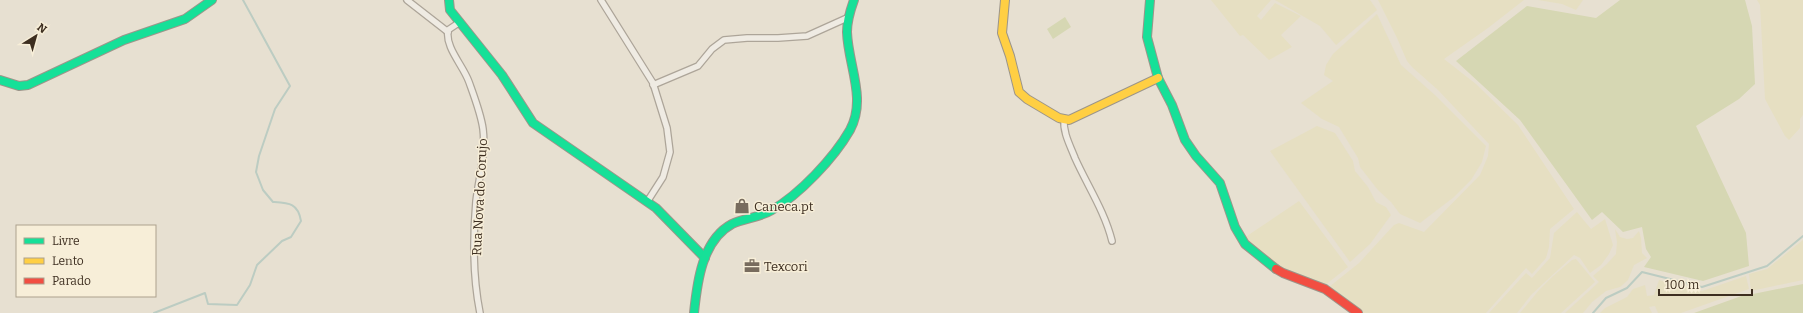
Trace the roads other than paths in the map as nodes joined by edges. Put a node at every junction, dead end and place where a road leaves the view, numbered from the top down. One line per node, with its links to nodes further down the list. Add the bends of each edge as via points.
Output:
1 (212, 0): 12 (street, via 185,19 124,40 28,85 19,86)
2 (407, 0): 10 (street)
3 (448, 0): 9 (street, via 450,10)
4 (601, 0): 13 (street)
5 (854, 0): 8 (street)
6 (1005, 0): 14 (street, via 1002,33 1019,92 1027,100)
7 (1150, 0): 11 (street, via 1147,38)
8 (847, 18): 13 (street, via 808,36 724,40 712,49 698,66); 17 (street, via 857,104 856,120 824,161 790,197 769,212 728,226 708,248)
9 (460, 22): 10 (street); 15 (street, via 502,75 533,123)
10 (448, 32): 18 (street, Rua Nova do Corujo, via 447,38 469,82 483,128 484,155 476,201 475,254)
11 (1158, 78): 14 (street, via 1069,120); 20 (street, via 1172,105 1185,140 1220,183 1235,226 1245,244 1270,265 1324,290)
12 (0, 80)
13 (653, 85): 15 (street, via 667,128 670,152 663,177)
14 (1064, 119): 16 (street, via 1068,141)
15 (647, 202): 17 (street)
16 (1112, 241)
17 (705, 258): 19 (street)
18 (480, 313)
19 (694, 313)
20 (1358, 313)

